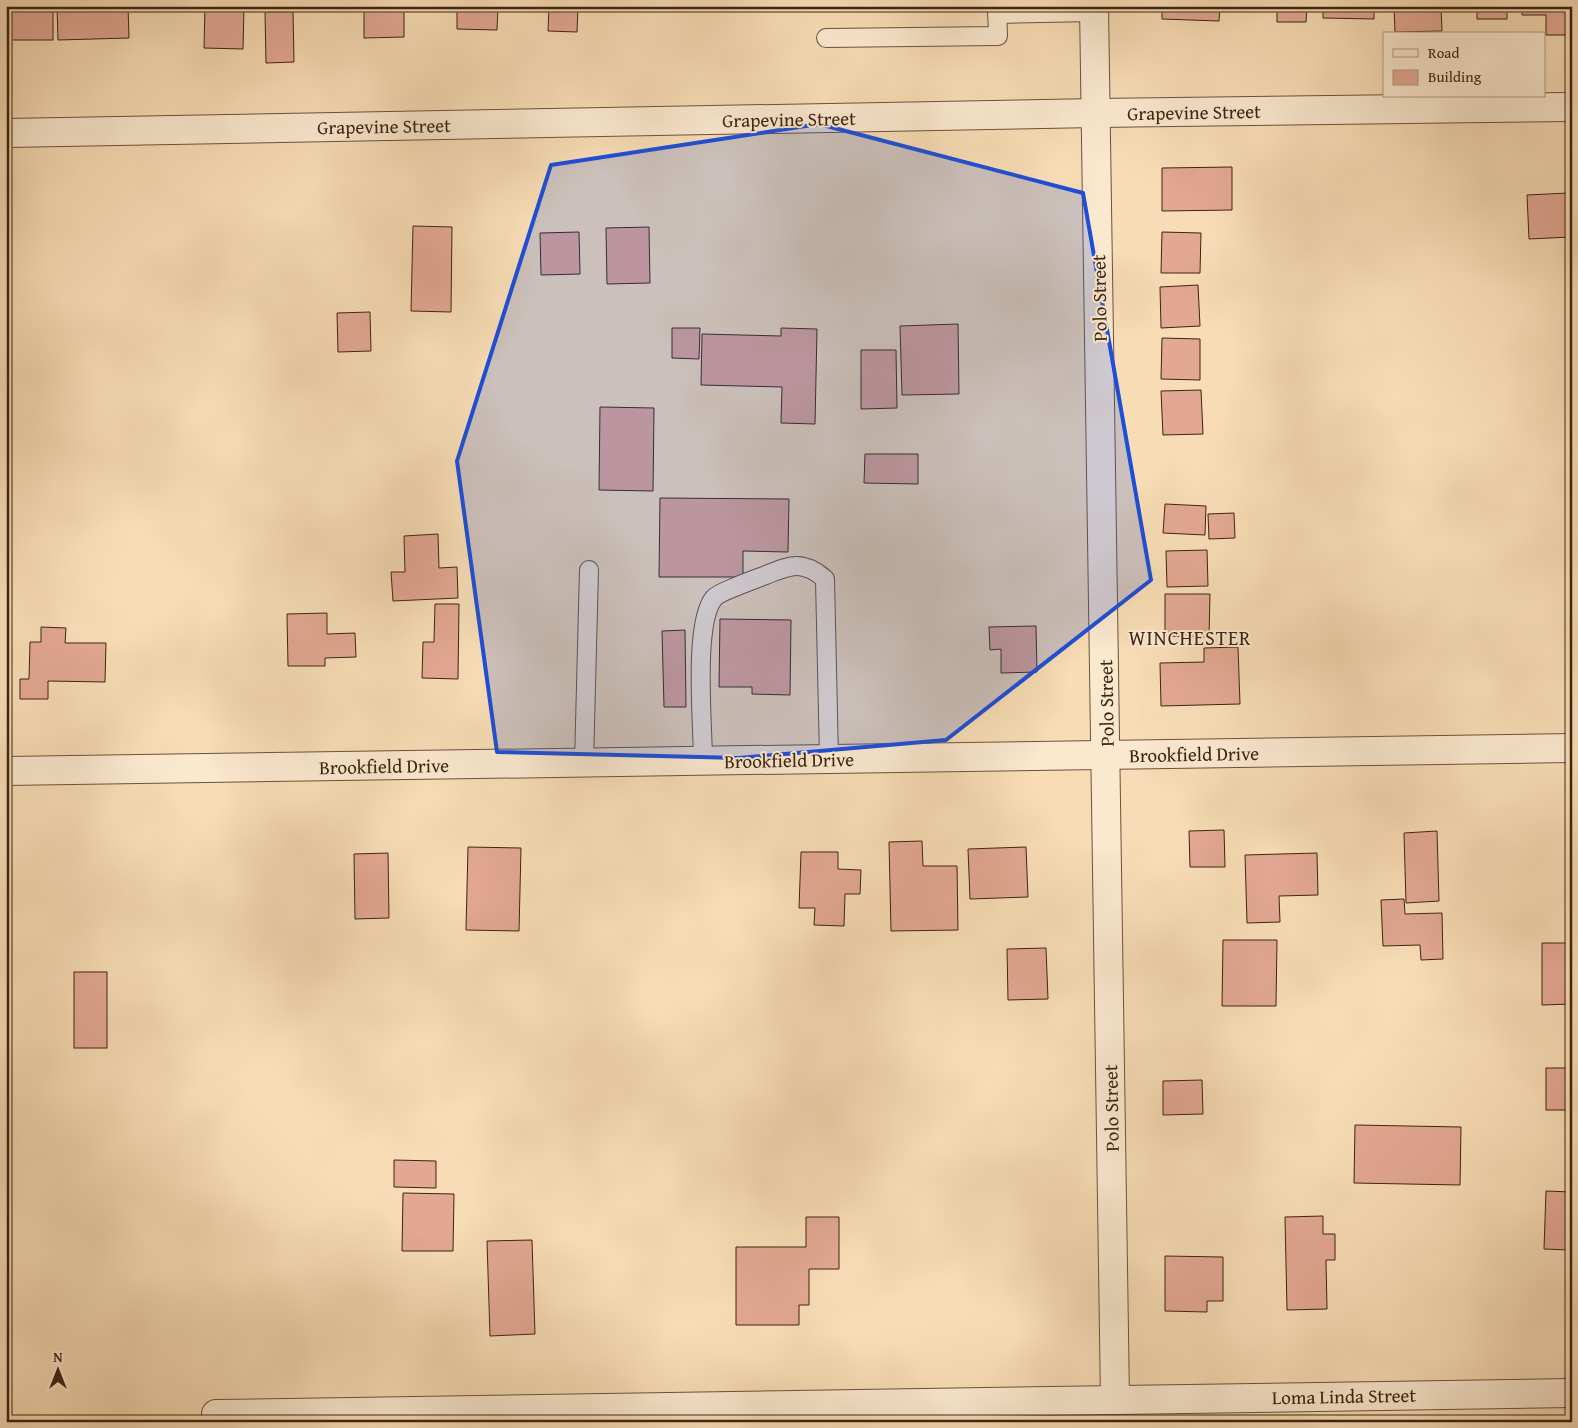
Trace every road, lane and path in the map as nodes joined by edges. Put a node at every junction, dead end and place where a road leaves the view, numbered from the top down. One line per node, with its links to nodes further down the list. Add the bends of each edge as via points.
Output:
1 (1094, 9): 2 (lane); 5 (street, Polo Street)
2 (997, 10): 3 (lane, via 998,36)
3 (826, 38)
4 (1572, 107): 5 (street, Grapevine Street)
5 (1096, 113): 6 (street, Grapevine Street); 9 (street, Polo Street)
6 (6, 132)
7 (589, 570): 12 (lane)
8 (1572, 748): 9 (street, Brookfield Drive)
9 (1107, 755): 10 (street, Brookfield Drive); 15 (street, Polo Street)
10 (828, 759): 11 (street, Brookfield Drive); 11 (lane, via 825,578 812,567 789,566 714,597 705,614 702,643)
11 (703, 761): 12 (street, Brookfield Drive)
12 (584, 763): 13 (street, Brookfield Drive)
13 (6, 771)
14 (1572, 1392): 15 (street, Loma Linda Street)
15 (1115, 1400): 16 (street, Loma Linda Street)
16 (216, 1414)

